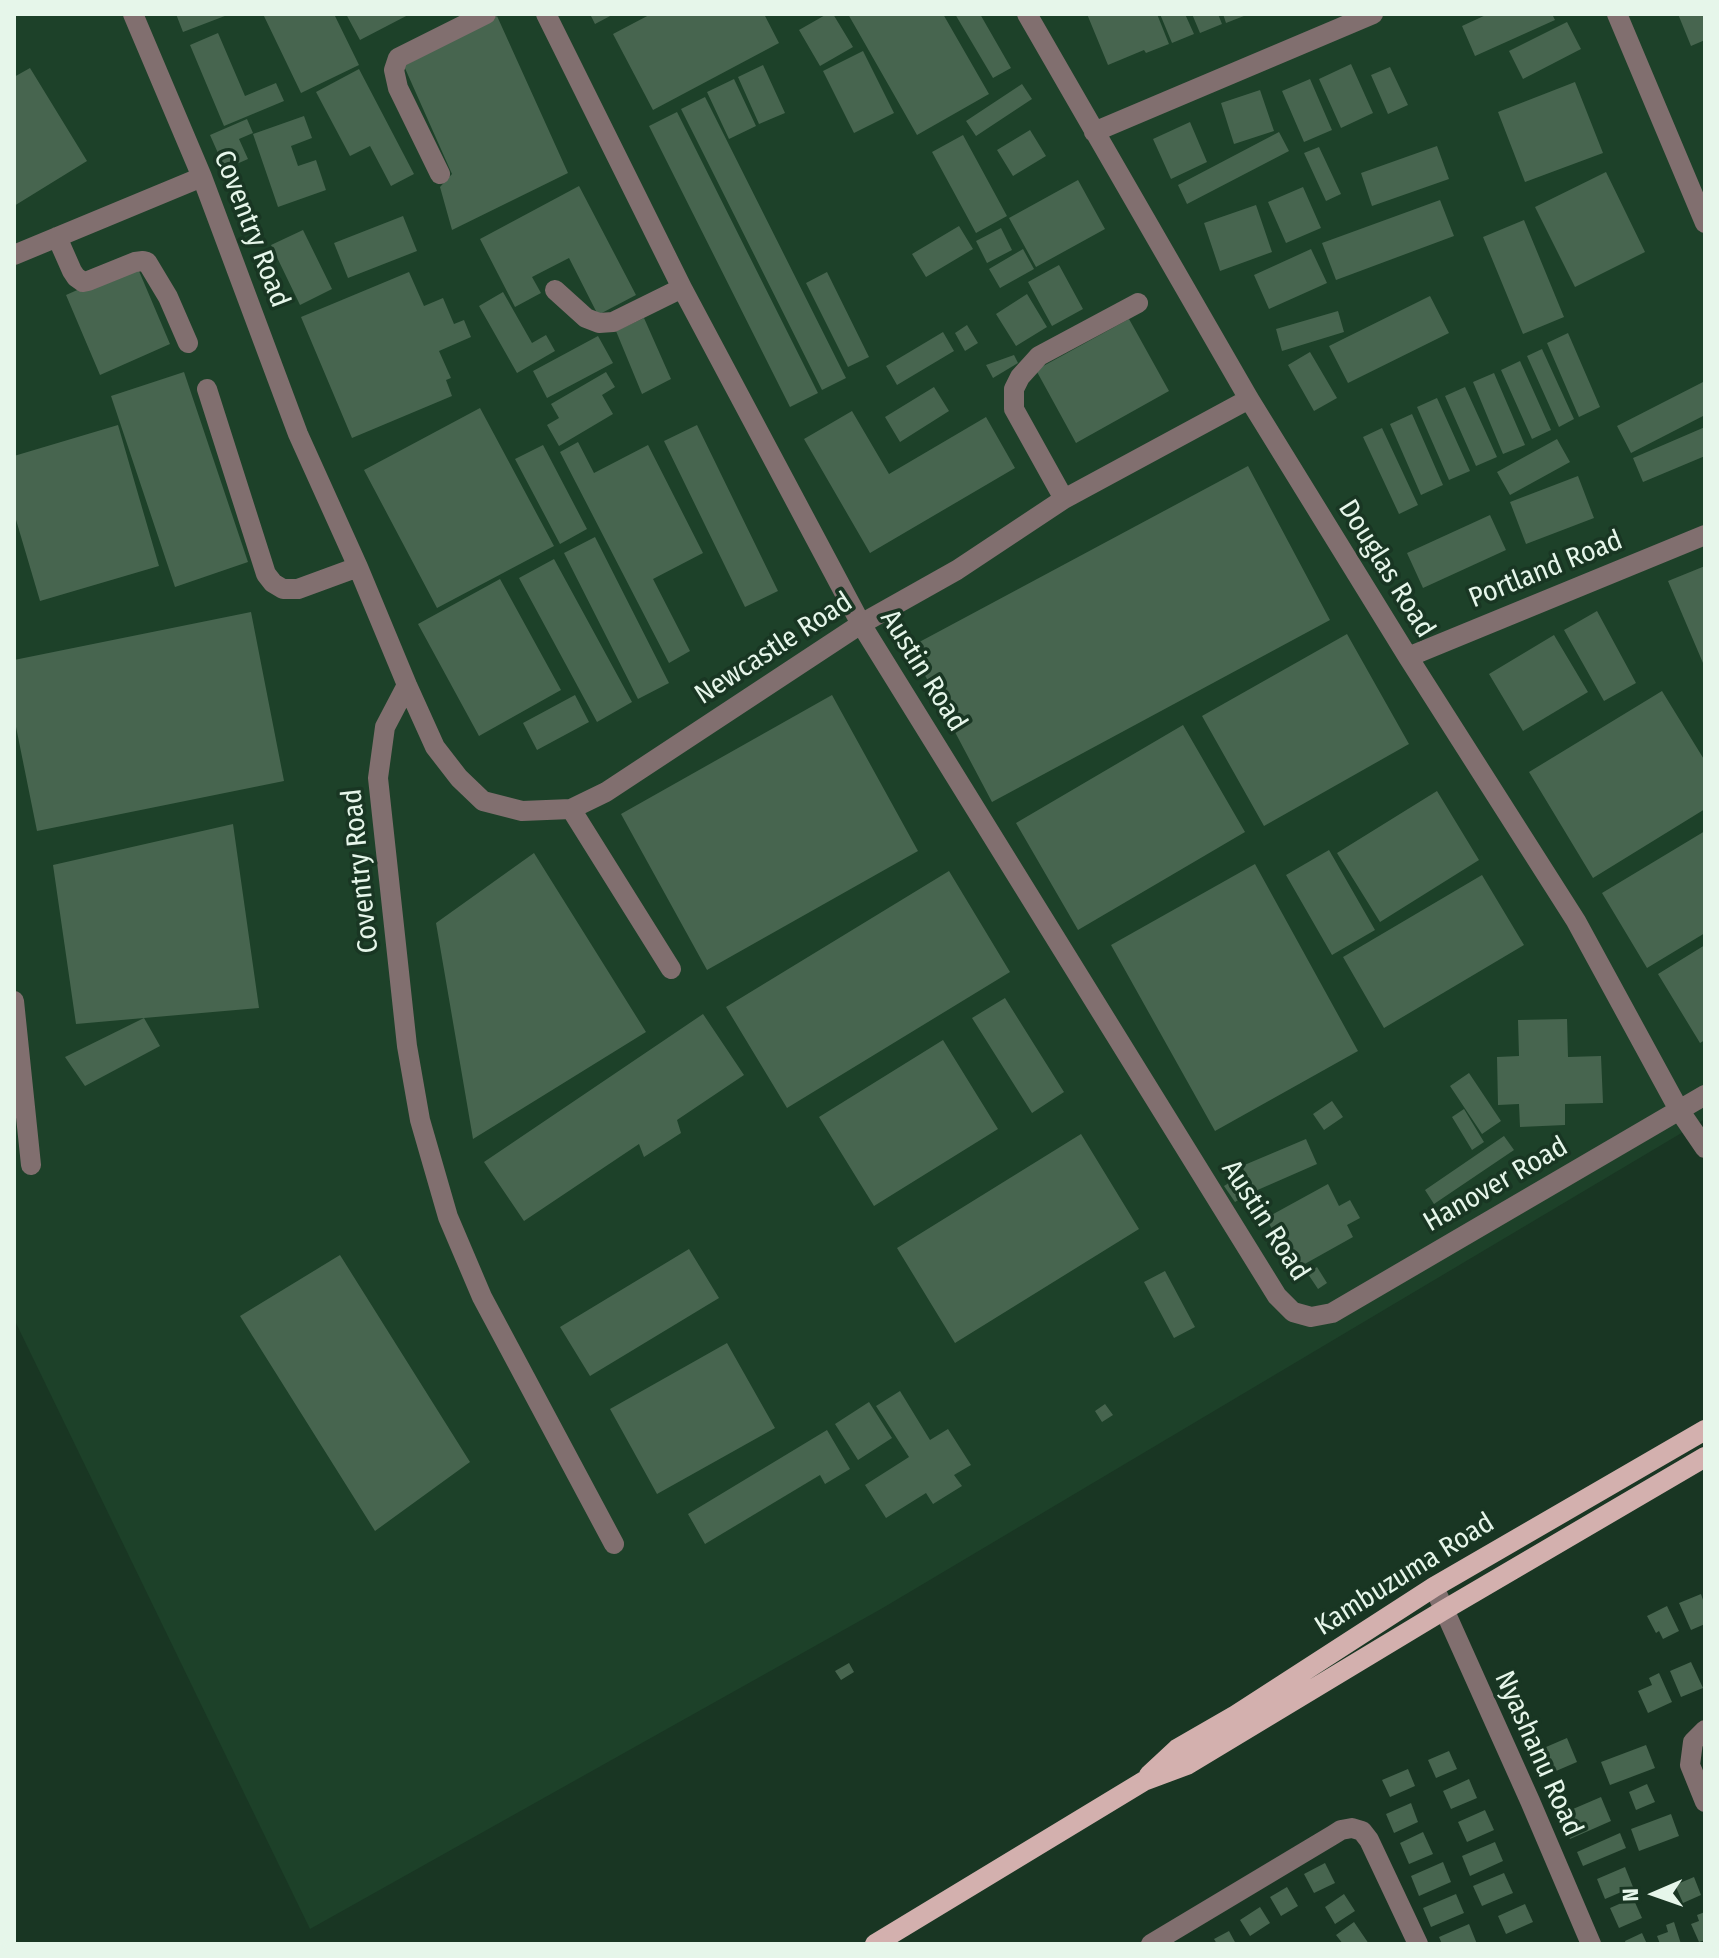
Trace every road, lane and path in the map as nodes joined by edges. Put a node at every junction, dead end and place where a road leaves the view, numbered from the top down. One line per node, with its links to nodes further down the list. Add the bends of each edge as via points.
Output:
1 (133, 14): 9 (street, Coventry Road)
2 (486, 14): 8 (street, via 398,58 394,70)
3 (546, 14): 13 (street, Austin Road)
4 (1027, 14): 7 (street, Douglas Road)
5 (1373, 14): 7 (street)
6 (1617, 14): 10 (street)
7 (1094, 132): 18 (street, Douglas Road)
8 (440, 174)
9 (202, 177): 11 (street); 21 (street, Coventry Road, via 298,434)
10 (1705, 223)
11 (57, 237): 12 (street); 16 (street, via 72,271 83,282 147,262)
12 (14, 255)
13 (682, 288): 14 (street, via 613,322 599,323); 22 (street, Austin Road)
14 (555, 290)
15 (1138, 303): 19 (street, via 1039,356 1014,389 1014,409)
16 (188, 343)
17 (207, 389): 21 (street, via 273,583 298,589)
18 (1249, 399): 19 (street, Newcastle Road); 23 (street, Douglas Road)
19 (1064, 499): 22 (street, Newcastle Road, via 957,570)
20 (1705, 535): 23 (street, Portland Road)
21 (358, 567): 24 (street, Coventry Road)
22 (861, 624): 25 (street, Newcastle Road, via 606,792); 32 (street, Austin Road, via 1277,1296 1293,1312)
23 (1408, 657): 29 (street, Douglas Road, via 1576,921)
24 (407, 685): 25 (street, Newcastle Road, via 435,747 483,801 522,811); 35 (street, Coventry Road, via 385,727 378,778 420,1120 448,1217 482,1297)
25 (571, 809): 26 (street)
26 (671, 969)
27 (14, 1001): 31 (street)
28 (1705, 1095): 29 (street, Hanover Road)
29 (1679, 1110): 30 (street, Douglas Road); 32 (street, Hanover Road, via 1332,1313)
30 (1705, 1148)
31 (31, 1165)
32 (1311, 1317)
33 (1705, 1430): 36 (main road, Kambuzuma Road)
34 (1705, 1457): 37 (main road, Kambuzuma Road)
35 (614, 1544)
36 (1434, 1587): 37 (street, Nyashanu Road); 39 (main road, Kambuzuma Road, via 1177,1749)
37 (1444, 1610): 39 (main road, Kambuzuma Road, via 1187,1765); 44 (street, Nyashanu Road)
38 (1705, 1730): 40 (street, via 1693,1742 1690,1765)
39 (1144, 1781): 41 (main road, Kambuzuma Road)
40 (1705, 1802)
41 (875, 1944)
42 (1151, 1944): 43 (street, via 1352,1828 1369,1840)
43 (1418, 1944)
44 (1591, 1944)

